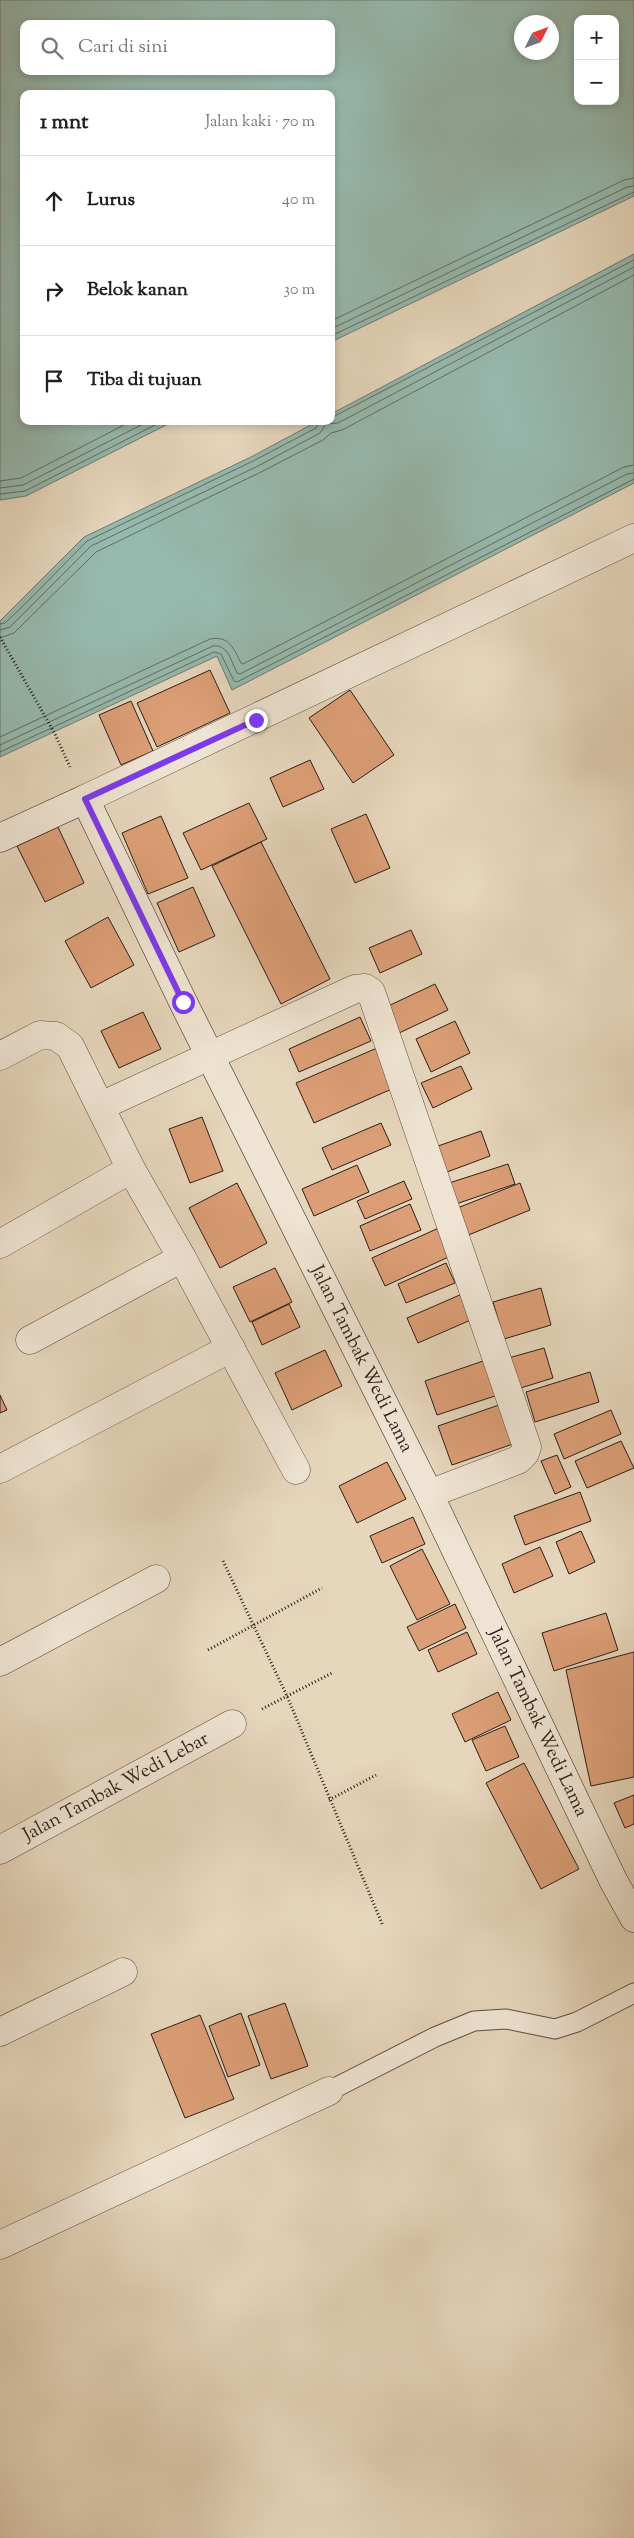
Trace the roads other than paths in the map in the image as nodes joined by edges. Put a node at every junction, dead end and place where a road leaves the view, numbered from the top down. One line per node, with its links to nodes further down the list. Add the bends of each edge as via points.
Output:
1 (634, 538): 2 (street)
2 (85, 799): 3 (street); 5 (street, Jalan Tambak Wedi Lama)
3 (0, 838)
4 (0, 1056): 6 (street, via 40,1035 56,1036 70,1046)
5 (211, 1056): 6 (street); 14 (street, Jalan Tambak Wedi Lama); 14 (street, via 355,989 365,988 371,992 527,1447 518,1460)
6 (101, 1106): 7 (street)
7 (131, 1170): 8 (street); 9 (street)
8 (0, 1244)
9 (182, 1258): 10 (street); 11 (street)
10 (30, 1340)
11 (231, 1348): 12 (street); 13 (street)
12 (0, 1468)
13 (296, 1470)
14 (429, 1494): 19 (street, Jalan Tambak Wedi Lama)
15 (156, 1579): 16 (street)
16 (0, 1662)
17 (232, 1724): 18 (street, Jalan Tambak Wedi Lebar)
18 (0, 1850)
19 (634, 1918)
20 (123, 1972): 22 (street)
21 (634, 1993): 23 (lane, via 577,2022 555,2029 506,2019 474,2021 435,2037)
22 (0, 2032)
23 (329, 2091): 24 (street)
24 (0, 2246)

